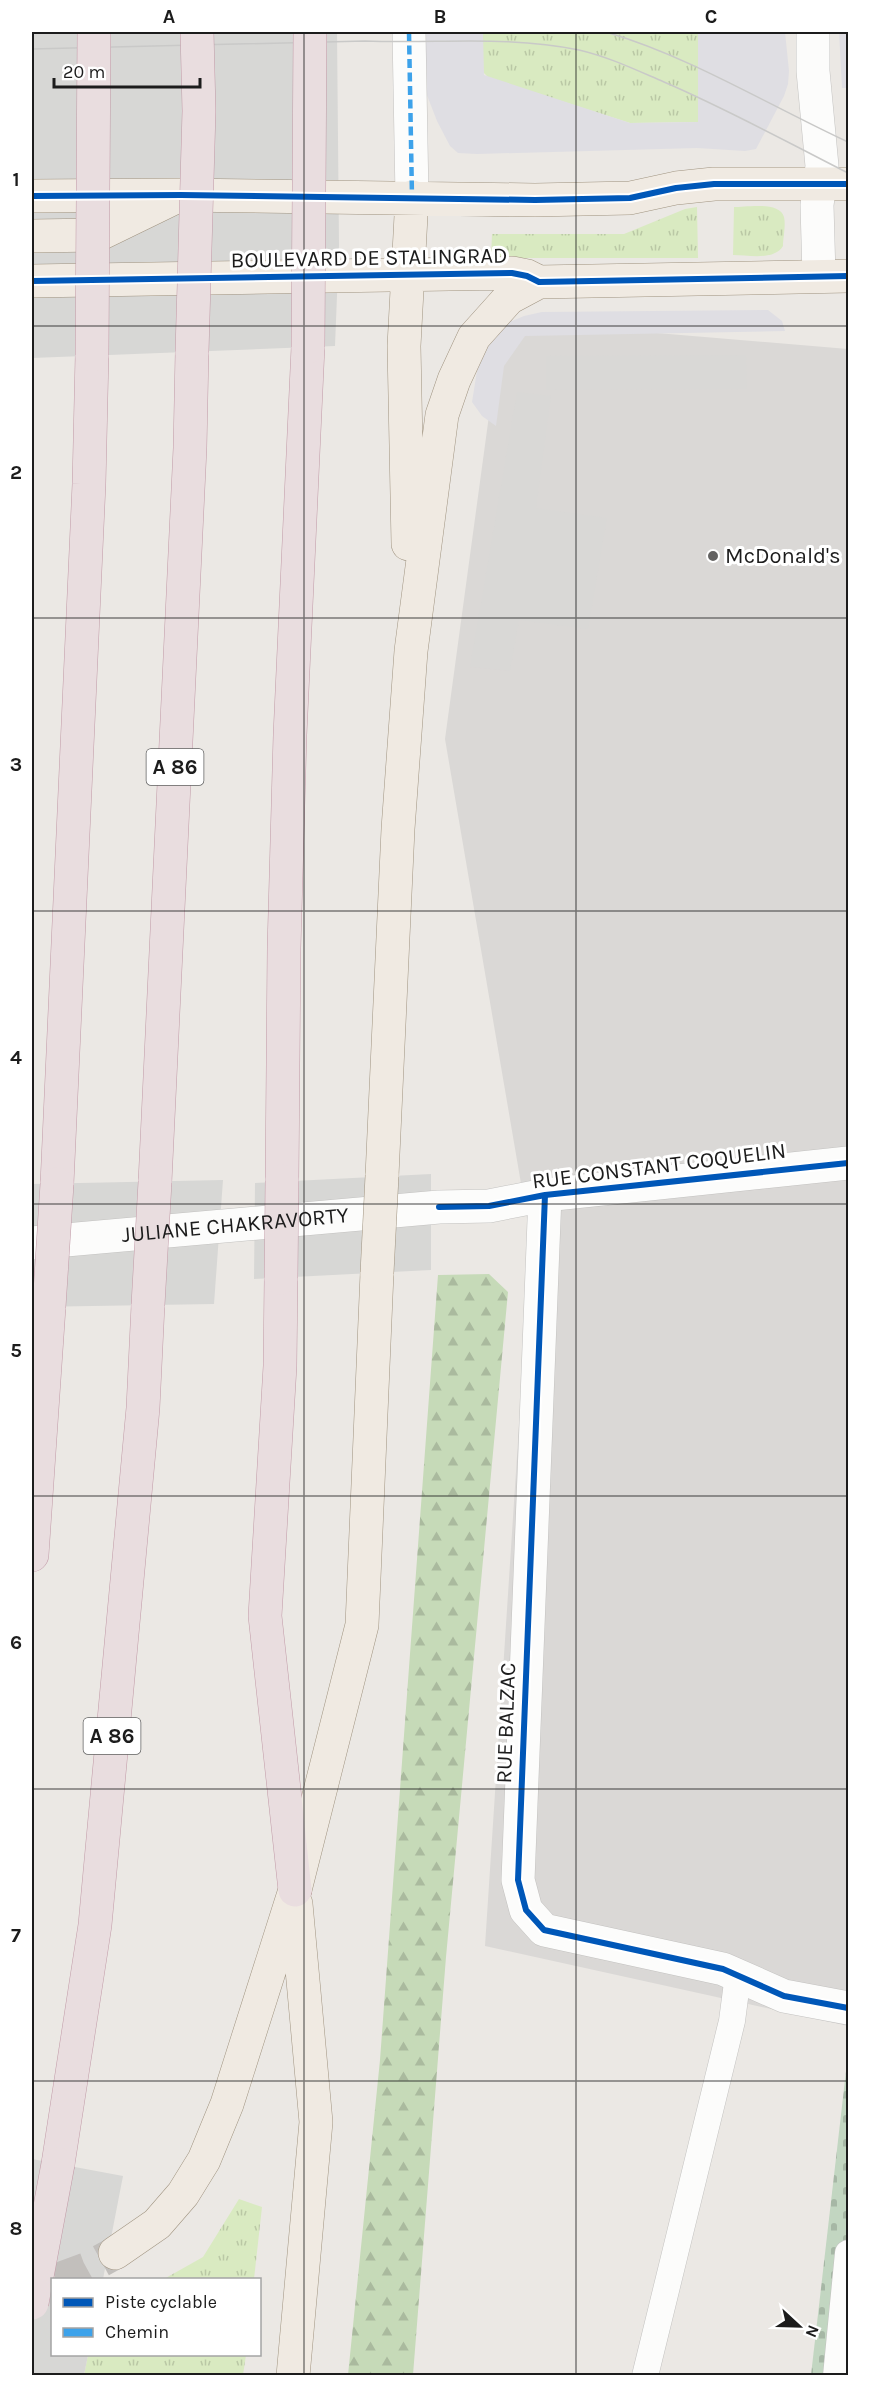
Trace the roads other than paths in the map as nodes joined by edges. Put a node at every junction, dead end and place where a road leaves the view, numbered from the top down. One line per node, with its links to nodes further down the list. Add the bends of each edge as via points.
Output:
1 (94, 32): 20 (highway, bridge, via 89,496 57,1184)
2 (197, 32): 26 (highway, A 86, bridge, via 199,111 189,460 143,1408 95,1925)
3 (310, 32): 21 (highway, bridge, via 308,347 284,948 280,1366 265,1616)
4 (409, 32): 9 (street)
5 (813, 32): 6 (street, via 822,166)
6 (833, 184): 9 (main road, via 692,186 630,198); 12 (street)
7 (181, 195): 8 (main road); 9 (main road); 10 (main road, via 98,235)
8 (32, 196)
9 (412, 197): 11 (main road)
10 (32, 236)
11 (406, 275): 13 (main road, BOULEVARD DE STALINGRAD); 14 (main road, BOULEVARD DE STALINGRAD, via 512,273); 15 (main road)
12 (834, 276): 14 (main road, BOULEVARD DE STALINGRAD)
13 (32, 281)
14 (539, 282): 15 (main road, via 509,298 474,337 454,380 442,415)
15 (411, 651): 21 (main road, bridge, via 398,829 362,1624)
16 (849, 1162): 17 (street, RUE CONSTANT COQUELIN)
17 (545, 1195): 18 (street, RUE CONSTANT COQUELIN, via 489,1206); 22 (street, RUE BALZAC, via 518,1880 526,1910 544,1930)
18 (439, 1207): 19 (street, JULIANE CHAKRAVORTY)
19 (32, 1244)
20 (32, 1555)
21 (295, 1890): 24 (main road, via 227,2104 204,2160 183,2194 157,2224); 27 (main road, via 316,2122)
22 (738, 1975): 23 (street, RUE BALZAC, via 784,1996); 28 (lane, via 732,2021)
23 (849, 2008)
24 (115, 2253)
25 (849, 2253): 29 (lane)
26 (32, 2303)
27 (293, 2376)
28 (645, 2376)
29 (836, 2376)

